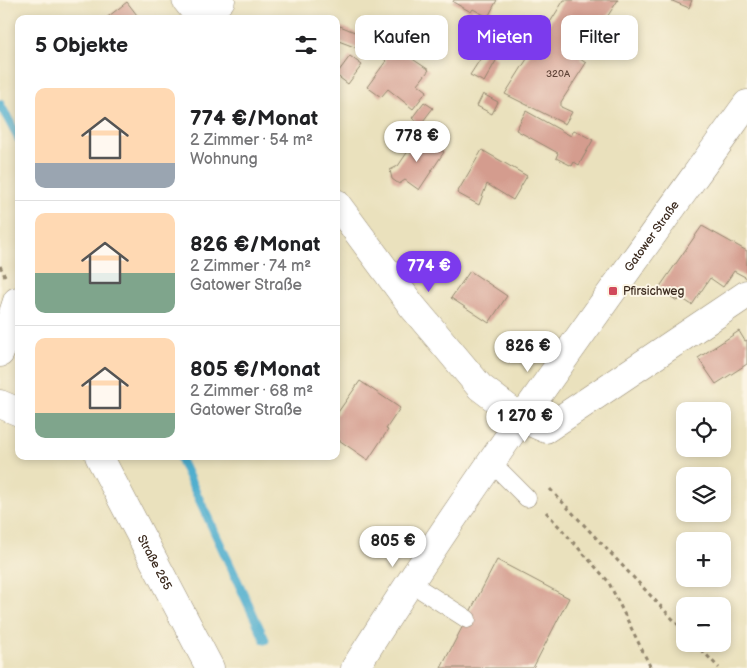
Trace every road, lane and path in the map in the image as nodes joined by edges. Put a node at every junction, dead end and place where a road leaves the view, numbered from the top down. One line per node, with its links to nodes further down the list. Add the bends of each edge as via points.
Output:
1 (186, 0): 3 (street)
2 (221, 0): 4 (street)
3 (198, 15)
4 (205, 15)
5 (747, 104): 12 (street, Gatower Straße)
6 (340, 208): 12 (street, via 412,306 480,386)
7 (747, 294): 12 (street, via 546,429)
8 (15, 310): 9 (street)
9 (0, 353)
10 (0, 404): 11 (street)
11 (15, 410)
12 (521, 418): 14 (street, Gatower Straße)
13 (101, 460): 22 (street, Straße 265)
14 (491, 462): 16 (lane); 18 (street, Gatower Straße)
15 (549, 488): 20 (path)
16 (527, 498)
17 (543, 509): 24 (path, via 608,581)
18 (409, 582): 19 (lane); 23 (street, Gatower Straße)
19 (467, 618)
20 (676, 622)
21 (704, 652): 25 (path)
22 (210, 668)
23 (355, 668)
24 (651, 668)
25 (719, 668)

